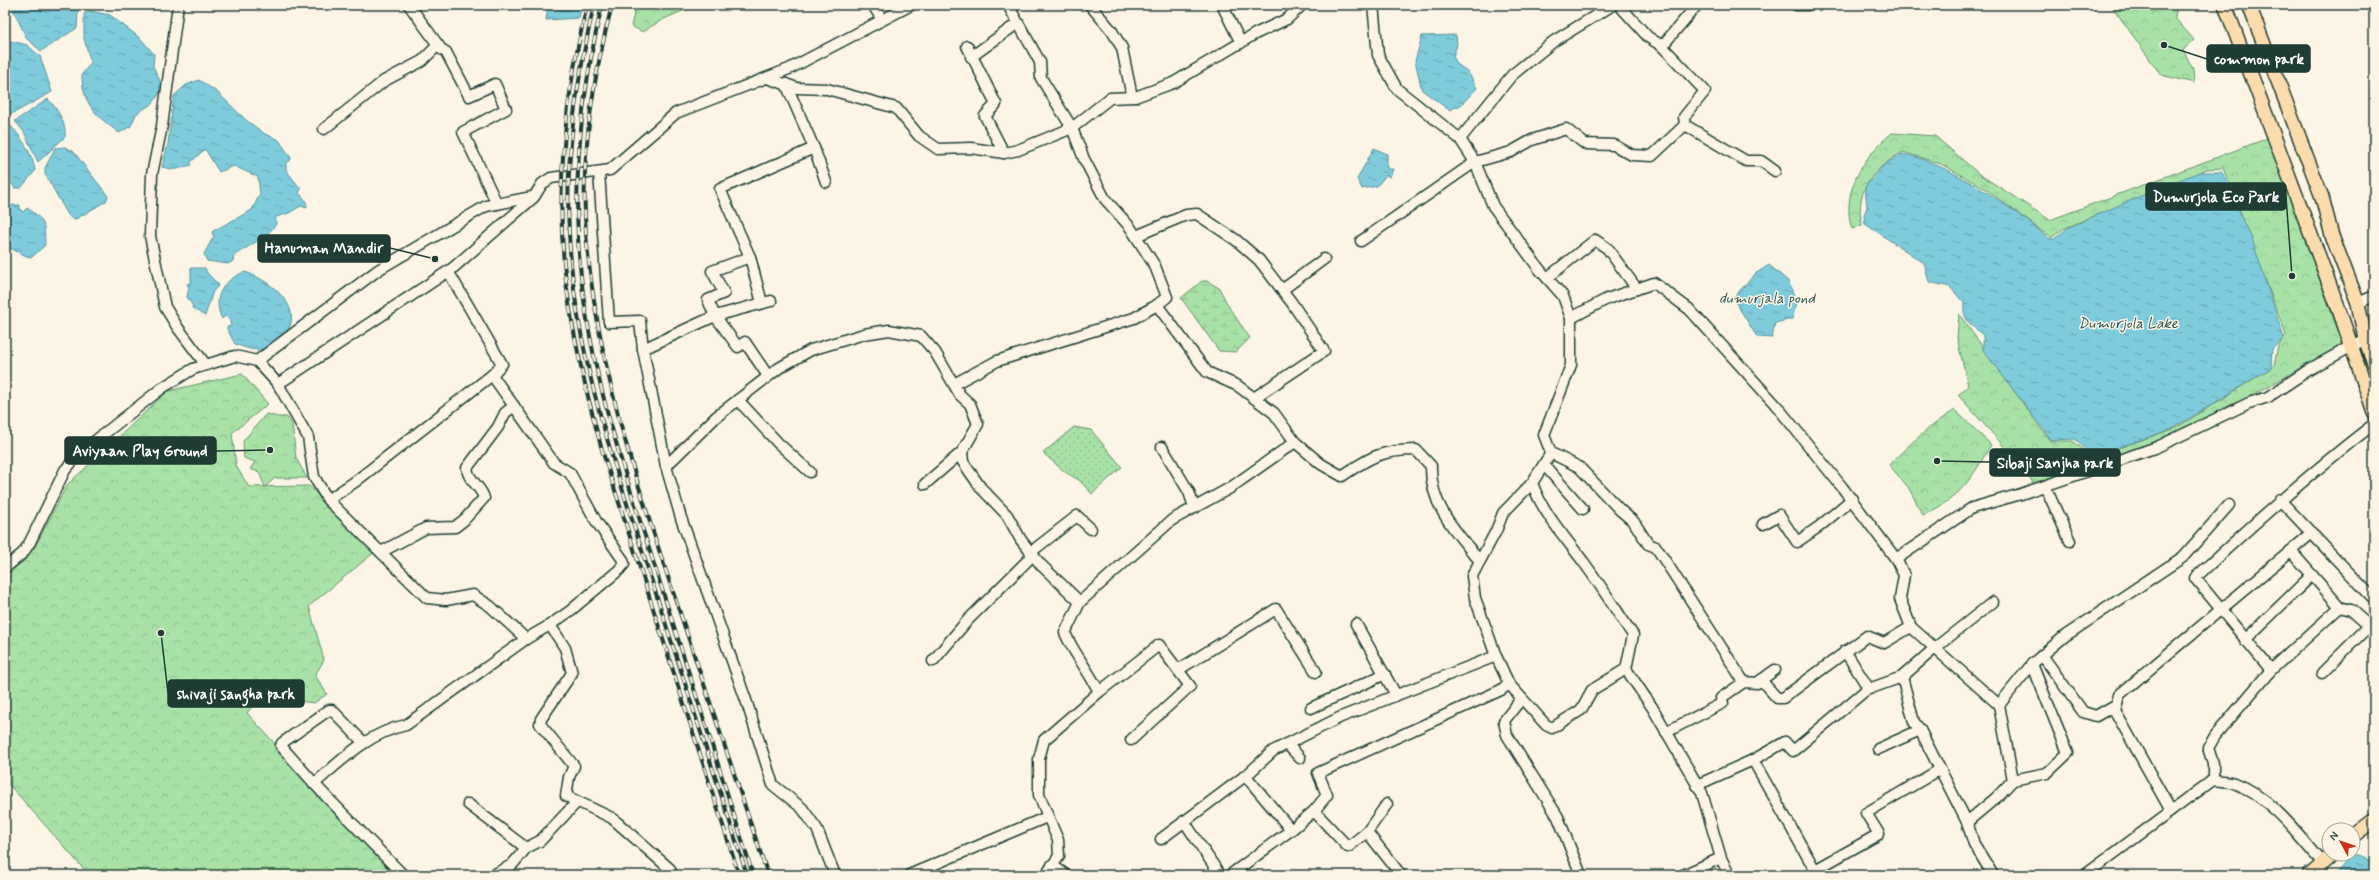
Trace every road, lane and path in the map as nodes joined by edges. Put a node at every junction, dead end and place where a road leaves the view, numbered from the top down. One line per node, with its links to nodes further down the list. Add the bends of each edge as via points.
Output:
1 (178, 5): 57 (street, via 162,126 152,174 150,236 165,307)
2 (409, 5): 20 (street)
3 (873, 5): 17 (street)
4 (911, 5): 17 (street)
5 (1008, 5): 18 (street)
6 (1090, 5): 26 (street, via 1112,31 1122,48)
7 (1222, 5): 19 (street)
8 (1302, 5): 19 (street, via 1287,19)
9 (1373, 5): 30 (street, via 1378,55 1398,89)
10 (1613, 5): 30 (street, via 1554,41 1512,75)
11 (1619, 5): 22 (street, via 1648,37)
12 (1697, 5): 22 (street)
13 (1796, 5): 14 (street)
14 (1808, 5)
15 (2225, 5): 53 (main road)
16 (2249, 5): 48 (main road, via 2322,197 2332,236)
17 (882, 20): 24 (street)
18 (1018, 22): 23 (street); 28 (street, via 1040,62 1041,78)
19 (1241, 43): 26 (street, via 1173,82)
20 (438, 45): 29 (street, via 422,61 384,81); 38 (street, via 446,52 469,96 495,84 506,109 463,132)
21 (967, 46): 23 (street)
22 (1662, 46): 27 (street, via 1705,91 1684,117)
23 (971, 58): 32 (street, via 996,104 985,116)
24 (767, 78): 25 (street); 35 (street, via 676,114 610,170)
25 (786, 84): 31 (street); 32 (street, via 797,88 827,90 896,108 919,136 938,149 971,148)
26 (1132, 97): 28 (street, via 1110,98)
27 (1684, 125): 33 (street, via 1652,156 1632,156 1614,145 1585,144 1566,129 1532,140 1511,152); 34 (street, via 1746,162 1761,161)
28 (1072, 128): 32 (street, via 1018,150); 39 (street, via 1084,159 1105,199)
29 (324, 129)
30 (1460, 139): 33 (street)
31 (814, 148): 36 (street); 41 (street, via 720,189)
32 (1004, 153)
33 (1475, 162): 40 (street); 44 (street, via 1493,206)
34 (1775, 171)
35 (599, 172): 37 (street, via 551,178 542,184); 54 (street, via 609,322 640,321)
36 (826, 182)
37 (534, 196): 38 (street); 43 (street)
38 (497, 204): 55 (street, via 486,206 378,270)
39 (1136, 236): 46 (street, via 1186,215 1197,214 1236,240 1258,260); 49 (street, via 1155,266 1167,296)
40 (1361, 241)
41 (750, 256): 50 (street, via 712,271 724,293 708,300); 50 (street, via 766,302)
42 (1324, 259): 46 (street)
43 (448, 271): 58 (street, via 502,364); 60 (street)
44 (1547, 278): 45 (street, via 1596,240 1607,248); 51 (street, via 1563,296)
45 (1637, 289): 51 (street, via 1608,299); 77 (street, via 1654,283 1689,309 1775,404)
46 (1282, 290): 62 (street, via 1324,351)
47 (2374, 296): 48 (street)
48 (2358, 303): 52 (main road)
49 (1157, 305): 61 (street, via 1134,318 997,361); 62 (street, via 1207,372 1238,386)
50 (715, 316): 54 (street); 59 (street, via 738,347 745,342)
51 (1571, 318): 70 (street, via 1572,365 1544,435)
52 (2365, 339): 53 (street); 56 (main road)
53 (2352, 347): 65 (main road); 76 (street, via 2310,369 2268,396 2157,447)
54 (643, 349): 72 (street)
55 (257, 361): 57 (street, via 235,356); 60 (street)
56 (2374, 363)
57 (206, 364): 92 (street, via 162,388 81,452 65,470 30,542)
58 (492, 375): 64 (street); 78 (street)
59 (768, 376): 61 (street, via 811,350 864,334 889,330 921,336 935,352); 63 (street)
60 (278, 384): 78 (street, via 308,437 314,477)
61 (954, 384): 69 (street, via 960,395 970,404 978,424)
62 (1254, 398): 67 (street, via 1274,413)
63 (738, 400): 72 (street, via 716,417); 73 (street, via 778,443)
64 (514, 406): 88 (street, via 505,413 498,427 467,468 468,474 483,493 484,498 480,504 454,527 426,528); 100 (street, via 554,463 570,473 624,564 570,612)
65 (2374, 412)
66 (2374, 424): 79 (street)
67 (1295, 442): 81 (street, via 1230,488); 91 (street, via 1321,464 1342,476 1369,458 1396,450 1416,450 1431,466 1431,479 1440,508 1450,525)
68 (1162, 447): 81 (street, via 1189,492)
69 (962, 452): 75 (street); 89 (street, via 963,462 981,488 1007,515)
70 (1551, 453): 71 (street); 119 (street, via 1579,467 1634,522 1648,544 1656,547)
71 (1544, 465): 74 (street); 82 (street)
72 (666, 466): 162 (street, via 681,518 746,700 773,785 802,808 817,829)
73 (810, 472)
74 (1532, 482): 91 (street, via 1503,513); 110 (street, via 1540,504 1551,521 1634,635)
75 (925, 484)
76 (2045, 486): 86 (street); 90 (street, via 1972,508)
77 (1852, 499): 83 (street, via 1797,542 1779,515); 90 (street)
78 (328, 500): 88 (street)
79 (2280, 500): 85 (street); 98 (street, via 2195,578)
80 (2229, 505): 106 (street, via 2184,557 2065,636)
81 (1194, 507): 95 (street, via 1172,520)
82 (1583, 509)
83 (1763, 524)
84 (1091, 529): 89 (street, via 1077,516)
85 (2312, 533): 87 (street); 94 (street)
86 (2070, 542)
87 (2291, 551): 93 (street); 98 (street)
88 (381, 552): 102 (street, via 427,598 446,600 473,595 490,606)
89 (1032, 554): 95 (street, via 1055,581); 108 (street)
90 (1896, 559): 101 (street, via 1904,575 1900,599)
91 (1479, 560): 107 (street, via 1472,576 1475,598)
92 (5, 568)
93 (2312, 575): 97 (street); 103 (street)
94 (2374, 599)
95 (1080, 602): 122 (street, via 1065,633 1073,651 1091,675)
96 (1993, 602): 104 (street)
97 (2340, 607): 113 (street); 115 (street, via 2351,610 2369,626)
98 (2220, 610): 103 (street); 126 (street, via 2119,695)
99 (1356, 624): 116 (street)
100 (550, 625): 102 (street); 142 (street, via 565,648 572,673 540,724 574,766 566,796)
101 (1911, 627): 104 (street); 105 (street, via 1884,643 1867,636)
102 (526, 639): 131 (street, via 406,725 388,729)
103 (2244, 640): 113 (street)
104 (1935, 648): 117 (street); 125 (street)
105 (1845, 651): 118 (street, via 1783,698 1776,698); 121 (street)
106 (2042, 655): 109 (street); 126 (street, via 2083,712 2096,716)
107 (1496, 656): 120 (street); 123 (street)
108 (933, 661)
109 (2032, 664): 125 (street); 138 (street, via 2068,753 2047,773)
110 (1626, 669): 124 (street, via 1592,690 1581,710 1552,728); 129 (street)
111 (1178, 670): 114 (street, via 1276,609); 122 (street, via 1159,644); 130 (street, via 1190,686)
112 (1775, 670): 118 (street)
113 (2271, 670): 139 (street, via 2215,736 2208,748 2213,763)
114 (1316, 672)
115 (2322, 673)
116 (1385, 674): 123 (street); 127 (street)
117 (1902, 677): 121 (street); 128 (street, via 1914,722)
118 (1761, 680): 119 (street, via 1757,683)
119 (1744, 682): 129 (street, via 1721,698 1723,703)
120 (1509, 684): 124 (street); 146 (street, via 1501,690 1318,774 1327,795)
121 (1869, 689): 135 (street, via 1793,751 1785,742)
122 (1098, 692): 147 (street, via 1044,740 1037,780 1038,795)
123 (1396, 695): 132 (street, via 1341,717)
124 (1521, 699): 169 (street, via 1504,720 1506,735 1558,818)
125 (1999, 704): 138 (street)
126 (2117, 704): 145 (street, via 2115,710)
127 (1311, 708)
128 (1920, 730): 133 (street); 136 (street)
129 (1666, 732): 141 (street)
130 (1131, 740)
131 (364, 743): 140 (street); 140 (street, via 332,710 329,710 282,743 281,746)
132 (1287, 744): 134 (street); 137 (street, via 1273,751)
133 (1878, 749)
134 (1300, 758)
135 (1753, 760): 136 (street, via 1815,870 1879,834 1866,813); 141 (street)
136 (1939, 770): 150 (street)
137 (1245, 775): 149 (street); 151 (street)
138 (2013, 780): 150 (street, via 1998,797)
139 (2213, 780): 145 (street); 157 (street, via 2233,782 2258,795 2274,808)
140 (314, 784): 159 (street)
141 (1697, 785): 156 (street)
142 (577, 802): 155 (street, via 540,841); 161 (street, via 612,818 670,869)
143 (468, 804): 155 (street)
144 (1387, 804): 153 (street)
145 (2171, 810): 173 (street)
146 (1314, 811): 151 (street); 153 (street, via 1348,847)
147 (1047, 817): 158 (street, via 1058,840 1059,856); 163 (street)
148 (2374, 820): 152 (main road)
149 (1184, 821): 154 (street); 166 (street)
150 (1967, 822): 172 (street, via 1974,844)
151 (1292, 830): 167 (street)
152 (2361, 830)
153 (1367, 832): 168 (street)
154 (1161, 839)
155 (526, 848): 160 (street, via 512,865)
156 (1721, 858): 170 (street); 171 (street)
157 (2323, 863): 174 (main road)
158 (1052, 865): 164 (street); 165 (street)
159 (403, 875)
160 (493, 875)
161 (671, 875)
162 (835, 875)
163 (909, 875)
164 (1046, 875)
165 (1066, 875)
166 (1220, 875)
167 (1230, 875)
168 (1401, 875)
169 (1581, 875)
170 (1683, 875)
171 (1729, 875)
172 (1993, 875)
173 (2085, 875)
174 (2309, 875)

